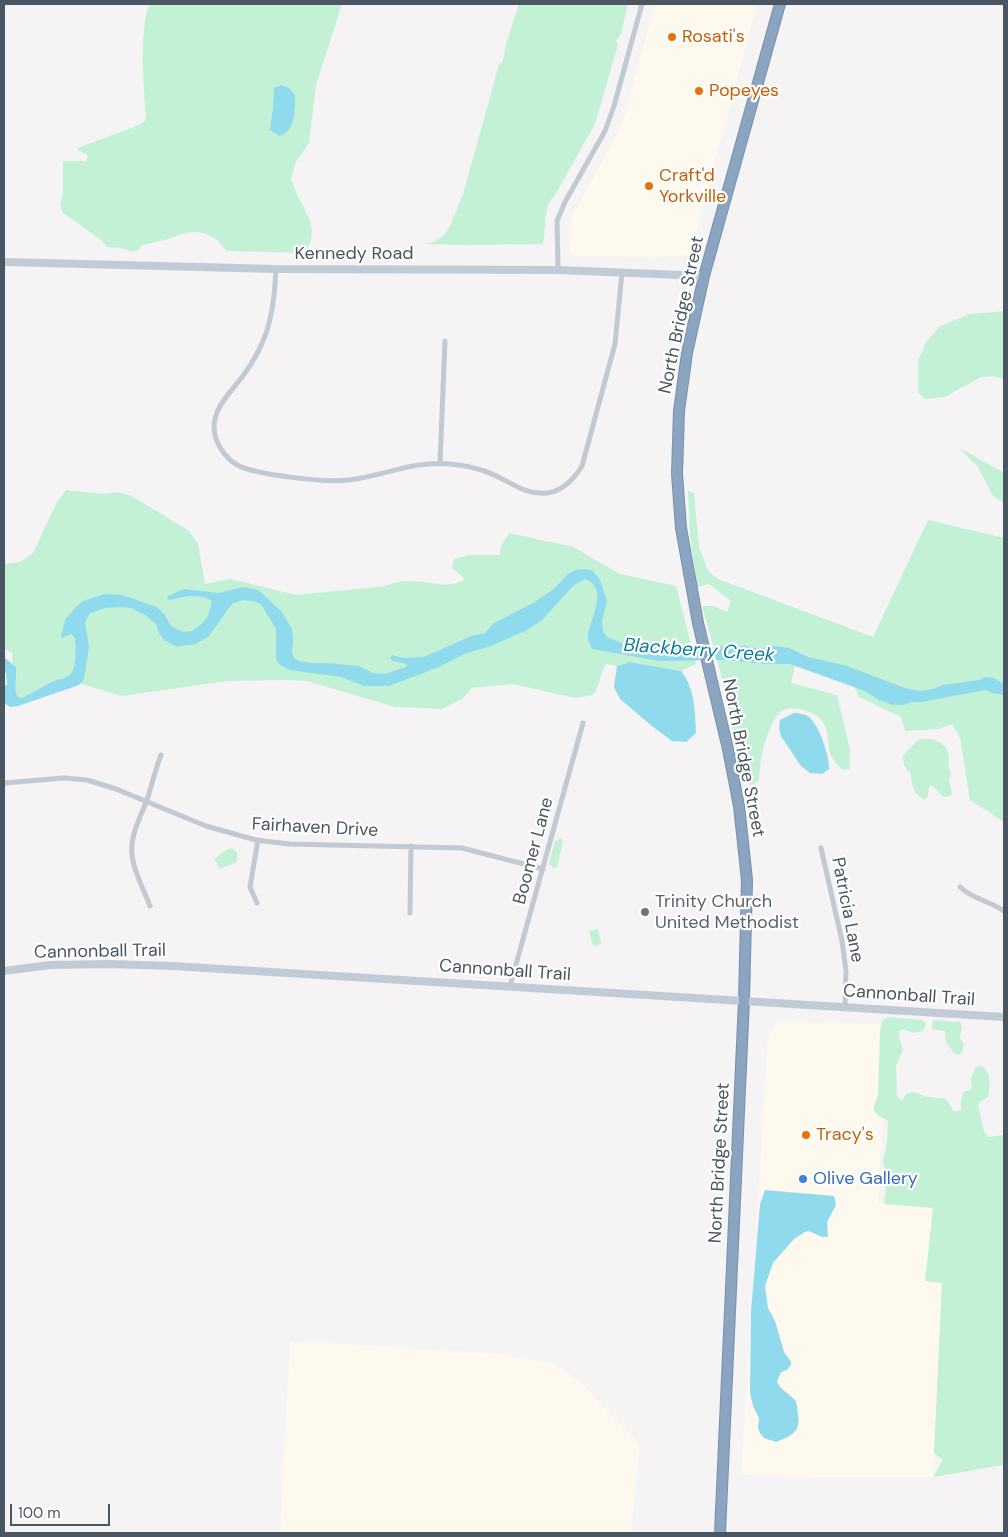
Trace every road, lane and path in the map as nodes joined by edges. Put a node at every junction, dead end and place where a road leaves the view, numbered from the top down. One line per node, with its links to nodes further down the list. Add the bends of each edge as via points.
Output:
1 (642, 4): 5 (street, via 605,131 557,221)
2 (780, 4): 7 (highway, North Bridge Street)
3 (4, 262): 4 (main road, Kennedy Road)
4 (276, 269): 5 (main road, Kennedy Road); 9 (street, via 273,306 266,335 254,360 221,403 215,417 216,438 224,453 236,464 250,470 327,480 358,479 404,467)
5 (558, 270): 6 (main road, Kennedy Road)
6 (622, 273): 7 (main road, Kennedy Road); 9 (street, via 614,344 582,466 572,480 554,491 540,493 517,487 483,471)
7 (704, 276): 25 (highway, North Bridge Street, via 687,354 679,411 677,474 681,528 698,623 739,806 747,880)
8 (445, 341): 9 (street)
9 (440, 464)
10 (584, 723): 17 (street, Boomer Lane)
11 (160, 755): 13 (street)
12 (4, 783): 13 (street, Fairhaven Drive, via 83,779)
13 (146, 801): 14 (street, Fairhaven Drive, via 210,828); 20 (street, via 135,830 132,851)
14 (258, 840): 15 (street, Fairhaven Drive, via 289,844); 19 (street, via 250,887)
15 (411, 846): 17 (street, Fairhaven Drive, via 464,848); 22 (street)
16 (821, 848): 26 (street, Patricia Lane, via 842,941 846,971)
17 (543, 869): 24 (street, Boomer Lane)
18 (960, 887): 21 (street)
19 (257, 903)
20 (150, 906)
21 (1004, 911)
22 (410, 913)
23 (4, 971): 24 (main road, Cannonball Trail, via 50,965 110,964)
24 (510, 986): 25 (main road, Cannonball Trail)
25 (744, 1000): 26 (main road, Cannonball Trail); 28 (highway, North Bridge Street)
26 (845, 1007): 27 (main road, Cannonball Trail)
27 (1004, 1017)
28 (720, 1533)

